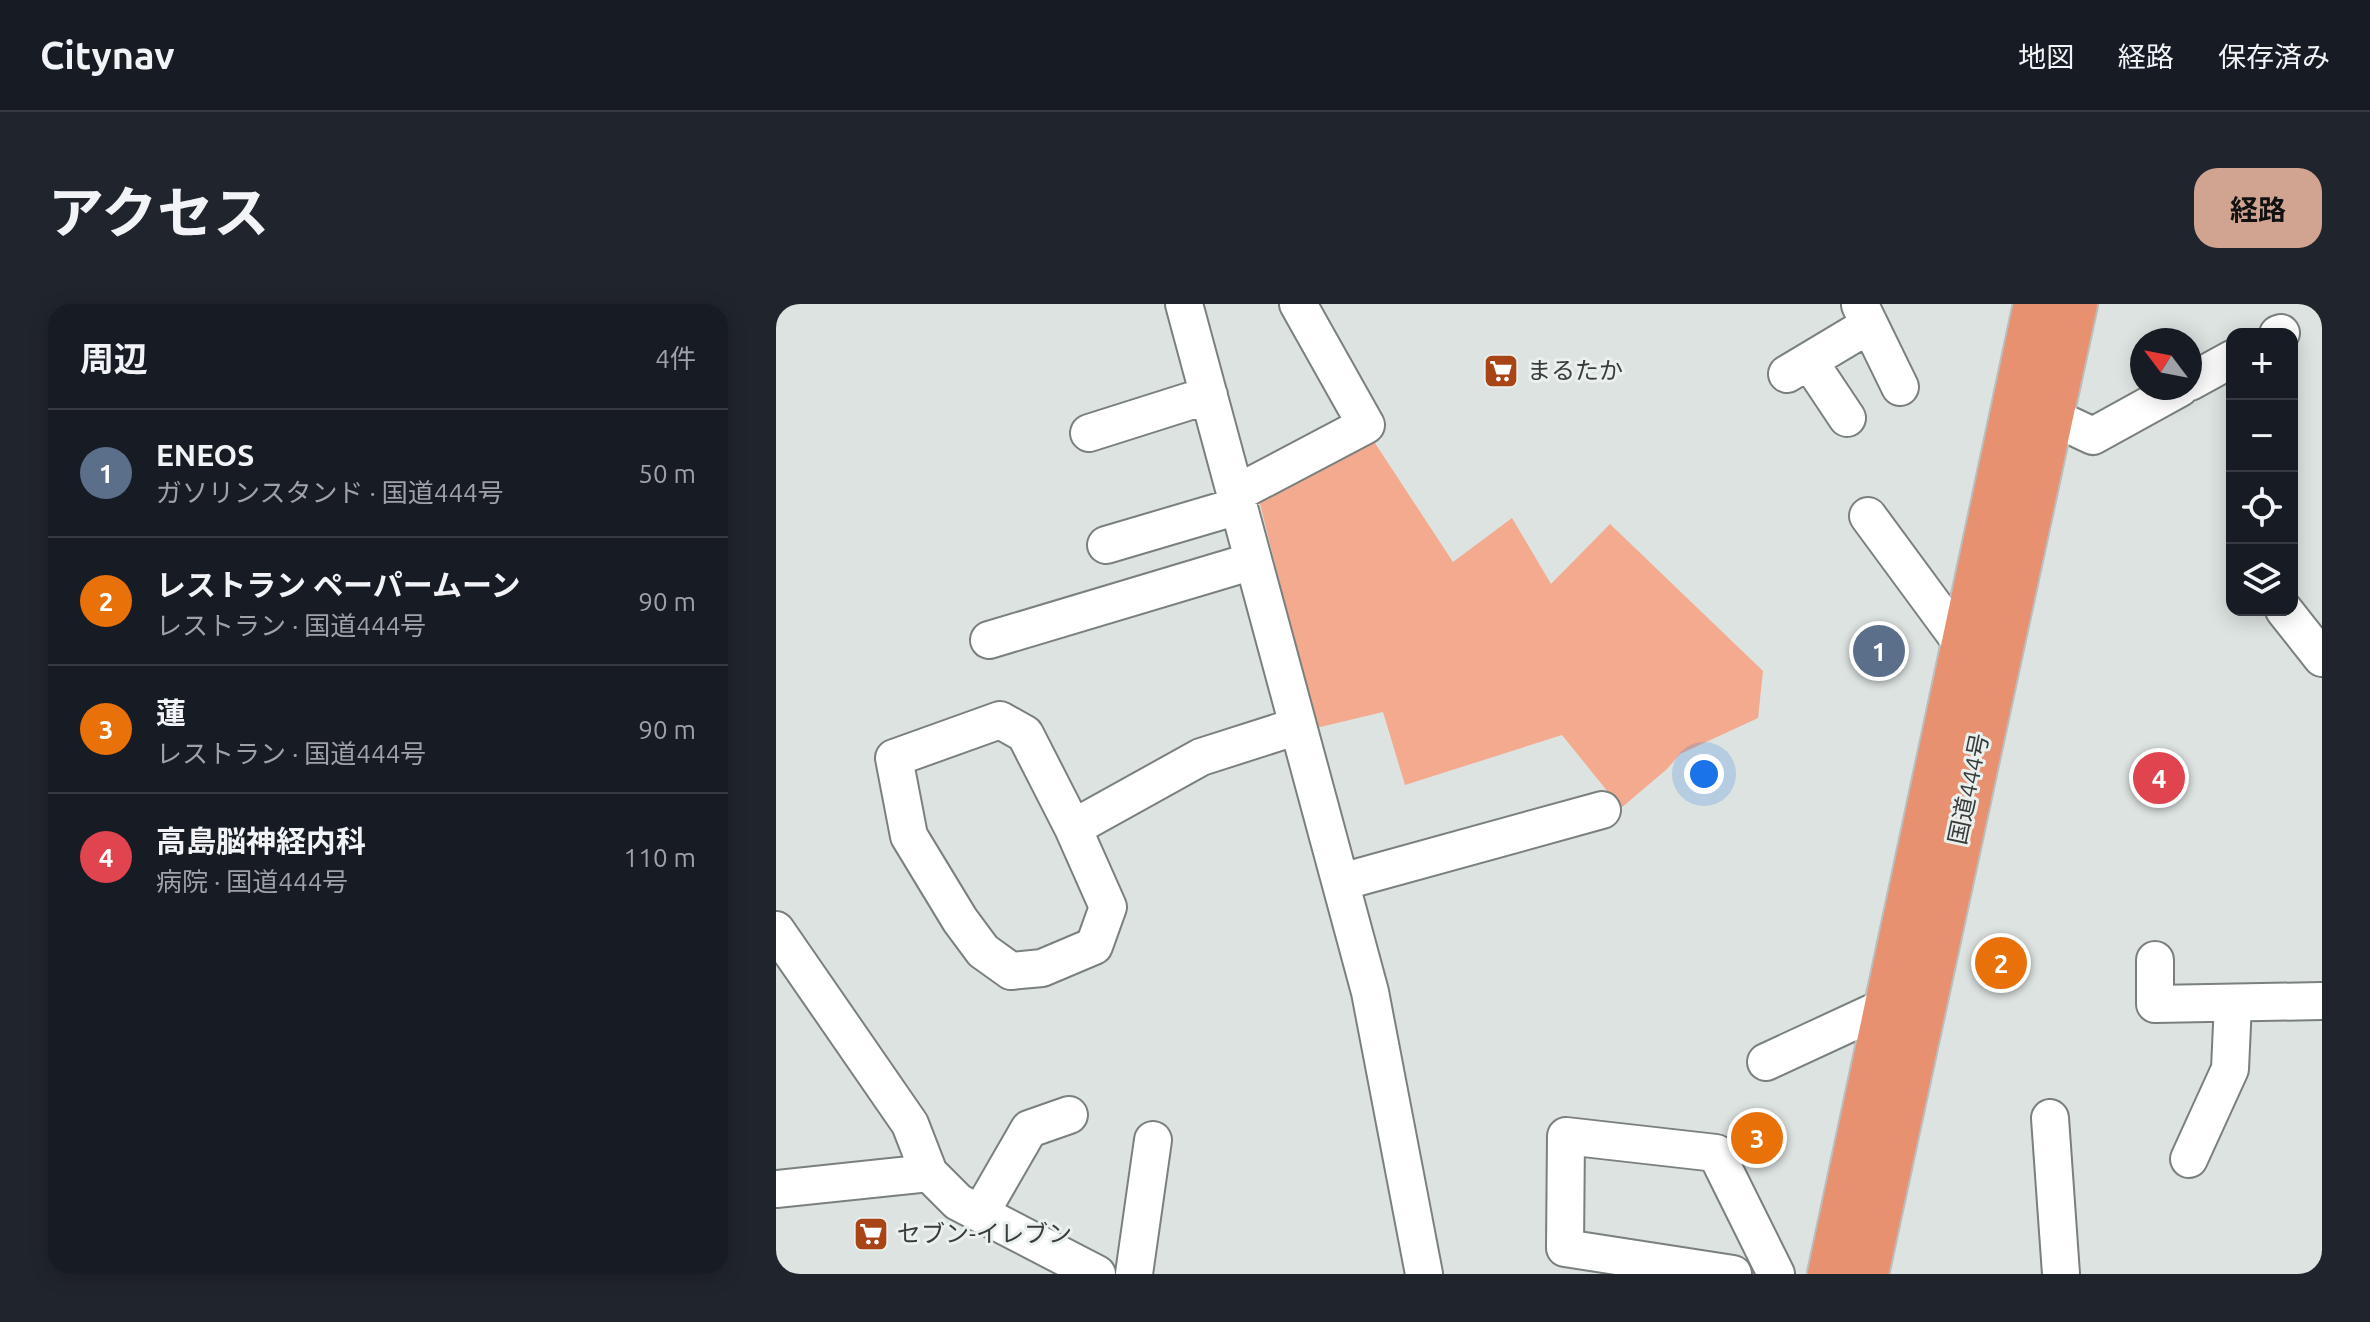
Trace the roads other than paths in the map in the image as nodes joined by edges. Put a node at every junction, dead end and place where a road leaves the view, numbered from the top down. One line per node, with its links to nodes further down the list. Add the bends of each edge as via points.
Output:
1 (1298, 304): 14 (street, via 1366,425)
2 (2036, 304): 20 (highway, 国道444号)
3 (2075, 304): 11 (highway, 国道444号)
4 (1196, 308): 9 (street)
5 (1864, 315): 8 (street); 12 (street, via 1798,368)
6 (2226, 362): 7 (street)
7 (2202, 375)
8 (1900, 387)
9 (1209, 395): 13 (street); 14 (street)
10 (2158, 400): 11 (street, via 2093,436)
11 (2050, 416): 45 (highway, 国道444号)
12 (1847, 418)
13 (1089, 433)
14 (1237, 500): 16 (street, via 1155,518); 17 (street)
15 (1868, 516): 20 (street)
16 (1106, 545)
17 (1253, 561): 19 (street); 22 (street)
18 (2289, 616): 21 (street)
19 (989, 640)
20 (1963, 645): 30 (highway, 国道444号)
21 (2322, 658)
22 (1298, 726): 24 (street, via 1201,757); 25 (street)
23 (1602, 810): 25 (street)
24 (1073, 828): 24 (street, via 1025,734 1000,720 894,758 909,836 975,941 1011,971 1042,968 1094,946 1108,907)
25 (1341, 882): 41 (street, via 1370,992)
26 (776, 930): 36 (street, via 910,1124)
27 (2155, 960): 29 (street, via 2155,1004)
28 (2322, 1001): 29 (street)
29 (2233, 1003): 35 (street, via 2230,1069)
30 (1887, 1006): 31 (street); 44 (highway, 国道444号)
31 (1766, 1062)
32 (1069, 1115): 38 (street, via 1029,1129)
33 (2050, 1118): 46 (street)
34 (1153, 1140): 40 (street)
35 (2189, 1159)
36 (929, 1173): 37 (street); 38 (street, via 958,1202)
37 (776, 1189)
38 (980, 1214): 39 (street)
39 (1097, 1274)
40 (1134, 1274)
41 (1424, 1274)
42 (1733, 1274): 43 (street, via 1565,1248 1566,1136 1716,1153)
43 (1776, 1274)
44 (1830, 1274)
45 (1866, 1274)
46 (2061, 1274)

